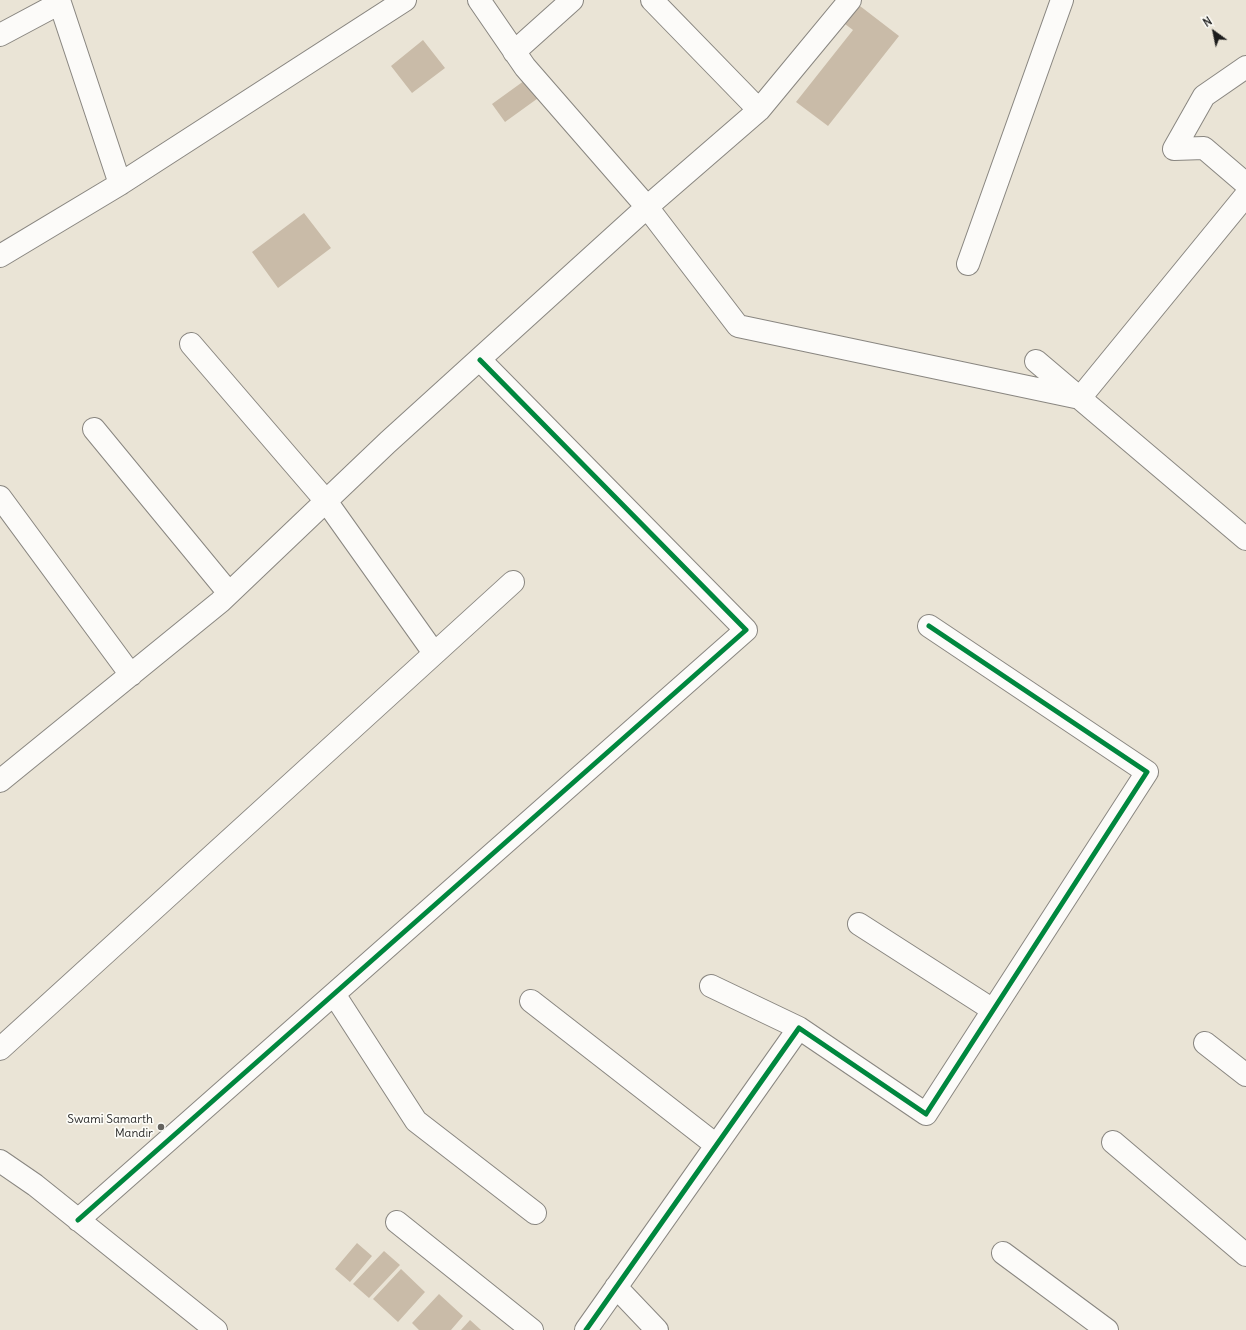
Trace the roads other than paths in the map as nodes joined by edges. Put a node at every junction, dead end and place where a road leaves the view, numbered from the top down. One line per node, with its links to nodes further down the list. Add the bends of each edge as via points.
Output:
1 (405, 0): 12 (street)
2 (479, 0): 9 (street)
3 (572, 0): 9 (street)
4 (652, 0): 11 (street)
5 (850, 0): 11 (street)
6 (1062, 0): 17 (street)
7 (59, 2): 8 (street); 12 (street)
8 (0, 35)
9 (514, 52): 15 (street, via 525,68)
10 (1246, 67): 13 (street, via 1204,96 1174,149 1204,148)
11 (759, 110): 15 (street)
12 (120, 184): 16 (street)
13 (1246, 184)
14 (1246, 194): 21 (street)
15 (647, 207): 19 (street); 21 (street, via 738,326)
16 (0, 256)
17 (968, 264)
18 (190, 344): 24 (street)
19 (480, 360): 24 (street); 34 (street, via 746,630)
20 (1036, 361): 21 (street)
21 (1080, 398): 25 (street)
22 (94, 429): 27 (street)
23 (0, 497): 30 (street)
24 (326, 501): 27 (street); 29 (street)
25 (1246, 539)
26 (512, 582): 29 (street)
27 (229, 594): 30 (street)
28 (929, 626): 36 (street, via 1147,772)
29 (434, 653): 39 (street)
30 (131, 675): 31 (street)
31 (0, 781)
32 (859, 924): 36 (street)
33 (711, 986): 37 (street)
34 (334, 994): 44 (street, via 416,1121); 45 (street)
35 (531, 1001): 42 (street)
36 (993, 1010): 37 (street, via 926,1114)
37 (799, 1028): 42 (street)
38 (1205, 1043): 40 (street)
39 (0, 1049)
40 (1246, 1075)
41 (1113, 1142): 48 (street)
42 (716, 1145): 49 (street)
43 (0, 1160): 45 (street)
44 (535, 1212)
45 (78, 1220): 50 (street)
46 (397, 1222): 51 (street)
47 (1003, 1253): 54 (street)
48 (1246, 1255)
49 (616, 1287): 52 (street); 53 (street)
50 (216, 1330)
51 (532, 1330)
52 (586, 1330)
53 (657, 1330)
54 (1107, 1330)

